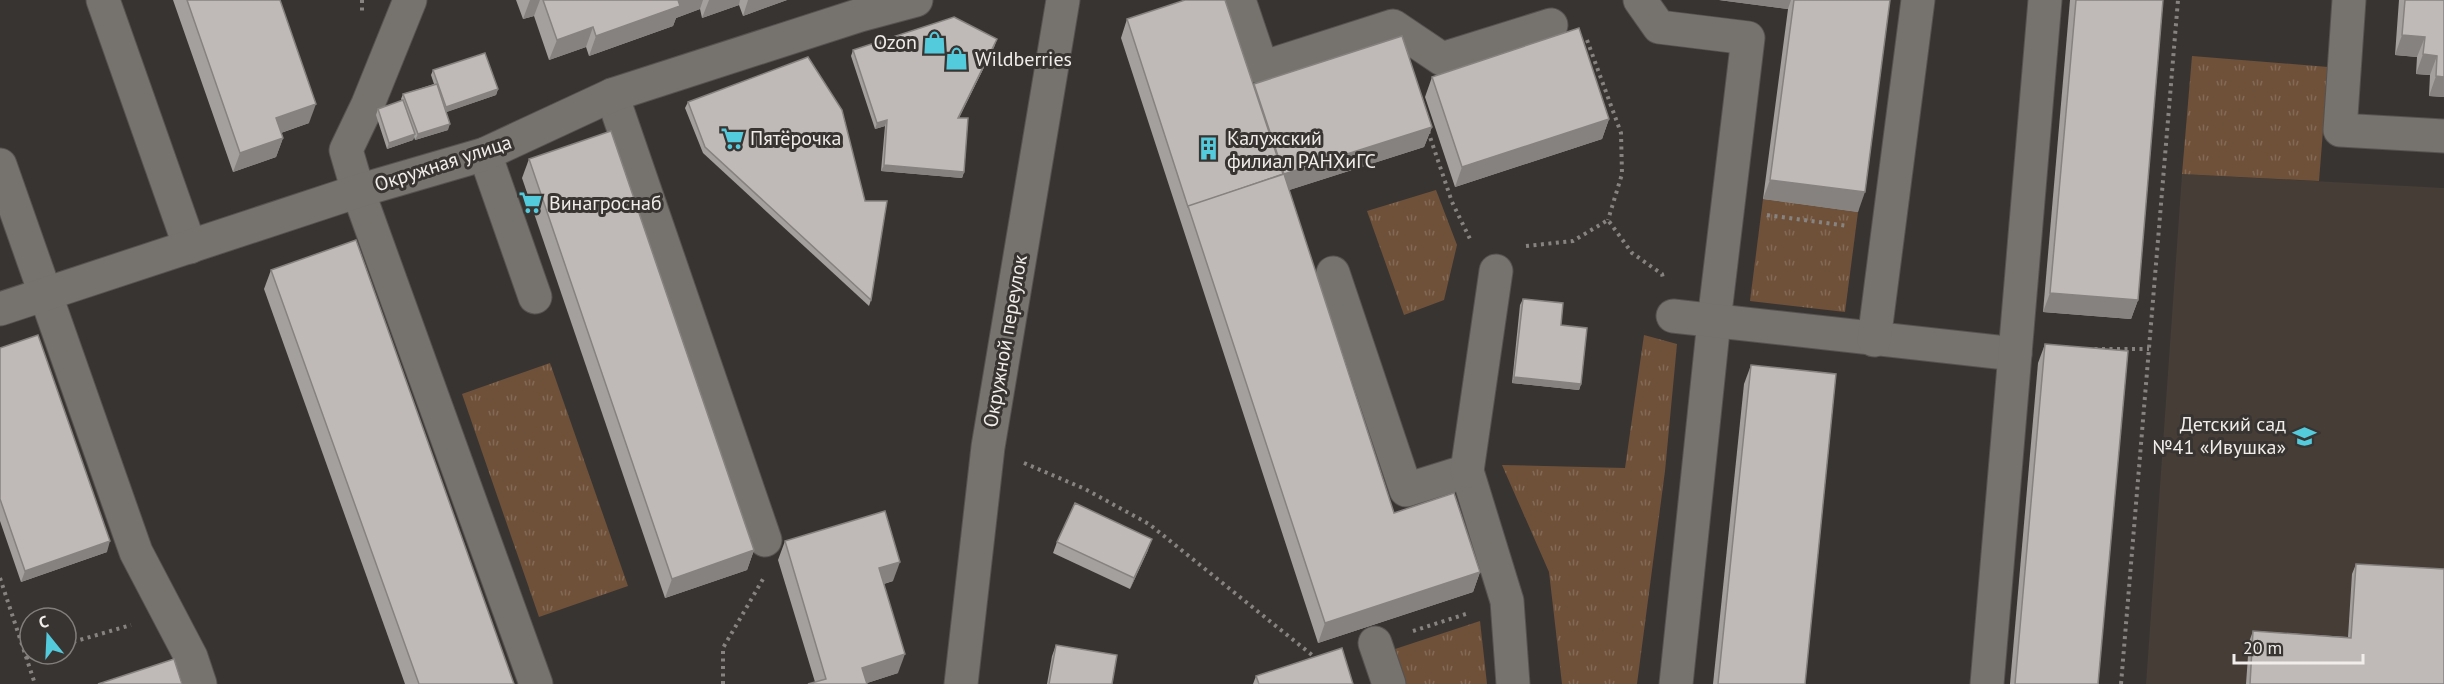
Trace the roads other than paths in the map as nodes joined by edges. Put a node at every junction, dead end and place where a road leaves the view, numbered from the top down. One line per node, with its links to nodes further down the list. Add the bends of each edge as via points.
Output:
1 (103, 0): 17 (street)
2 (410, 0): 16 (street, via 346,150)
3 (916, 0): 10 (street, Окружная улица)
4 (1063, 0): 32 (street, Окружной переулок, via 988,447)
5 (1239, 0): 11 (street, via 1262,68 1393,26 1442,59)
6 (1640, 0): 24 (street, via 1659,27 1748,38)
7 (1918, 0): 25 (street)
8 (2045, 0): 26 (street)
9 (2349, 0): 13 (street, via 2340,130)
10 (858, 7): 12 (street, Окружная улица)
11 (1551, 25)
12 (612, 95): 14 (street, Окружная улица); 28 (street)
13 (2444, 136)
14 (485, 154): 16 (street, Окружная улица); 21 (street)
15 (0, 165): 20 (street)
16 (358, 191): 17 (street, Окружная улица); 31 (street)
17 (190, 247): 20 (street, Окружная улица)
18 (1496, 271): 27 (street)
19 (1333, 273): 27 (street, via 1406,490)
20 (45, 294): 22 (street, Окружная улица); 30 (street, via 136,552 191,657)
21 (535, 297)
22 (0, 309)
23 (1672, 316): 24 (street)
24 (1714, 321): 25 (street); 35 (street)
25 (1874, 340): 26 (street)
26 (2015, 354): 36 (street)
27 (1467, 471): 34 (street, via 1507,601)
28 (765, 540)
29 (1376, 643): 33 (street)
30 (200, 684)
31 (536, 684)
32 (961, 684)
33 (1389, 684)
34 (1513, 684)
35 (1677, 684)
36 (1987, 684)

